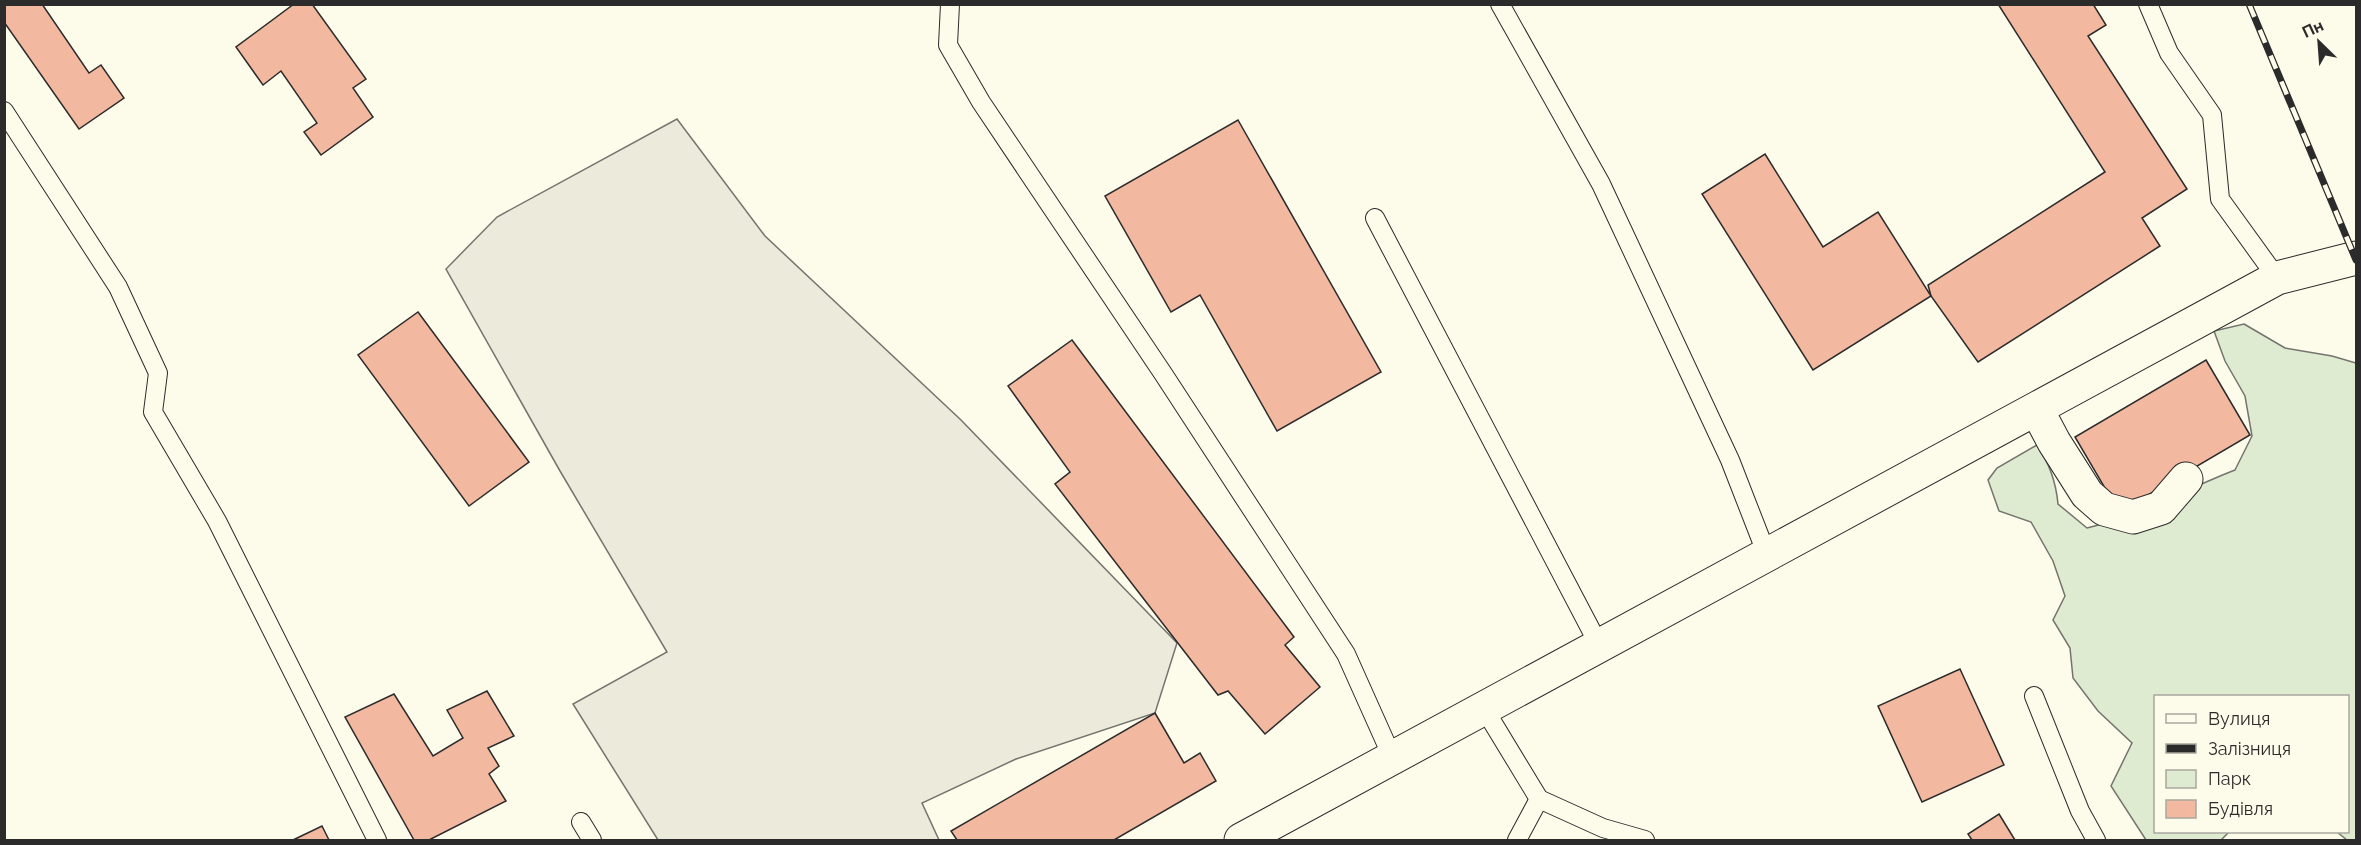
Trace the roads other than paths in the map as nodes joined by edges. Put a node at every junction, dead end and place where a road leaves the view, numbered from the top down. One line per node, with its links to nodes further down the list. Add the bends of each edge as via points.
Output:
1 (950, 4): 14 (lane, via 948,45 1346,654)
2 (1500, 4): 10 (lane, via 1601,184 1730,460)
3 (2148, 4): 7 (lane, via 2169,53 2212,115 2220,199)
4 (4, 111): 17 (lane, via 118,287 158,373 153,412 217,521)
5 (1375, 218): 11 (lane)
6 (2356, 258): 7 (street)
7 (2277, 278): 8 (street)
8 (2037, 410): 9 (street, via 2087,494 2104,509 2133,517 2161,508); 10 (street)
9 (2186, 478)
10 (1767, 555): 11 (street)
11 (1600, 647): 13 (street)
12 (2034, 696): 22 (lane, via 2080,811)
13 (1485, 710): 14 (street); 15 (lane)
14 (1393, 759): 19 (street)
15 (1539, 799): 20 (lane); 21 (lane, via 1603,828)
16 (581, 822): 18 (lane)
17 (376, 840)
18 (592, 840)
19 (1241, 840)
20 (1517, 840)
21 (1645, 840)
22 (2096, 840)

